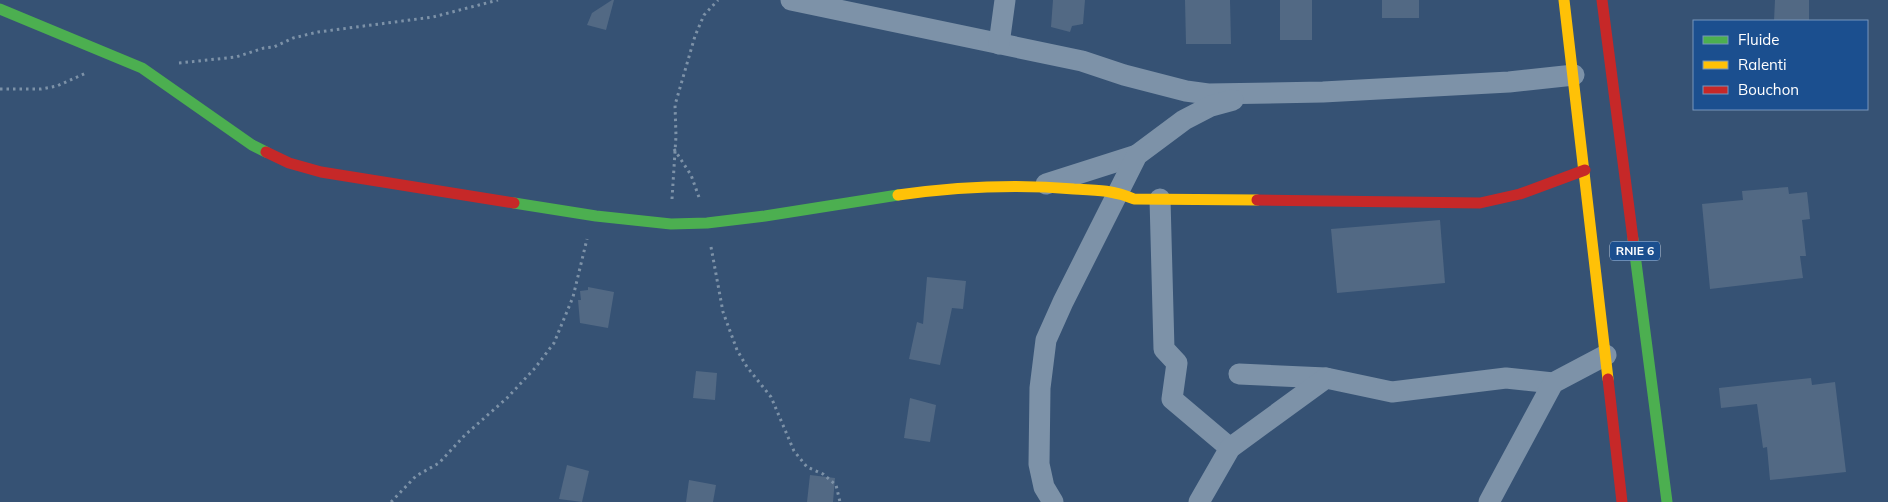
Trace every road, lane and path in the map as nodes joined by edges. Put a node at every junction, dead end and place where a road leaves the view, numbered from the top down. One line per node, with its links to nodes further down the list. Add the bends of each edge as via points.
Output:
1 (498, 0): 9 (path, via 433,17 318,32 236,57)
2 (718, 0): 14 (path, via 704,15 695,36 675,105)
3 (791, 0): 8 (street)
4 (1005, 0): 8 (street)
5 (1564, 0): 11 (street, RNIE 6)
6 (1602, 0): 34 (street, RNIE 6)
7 (0, 9): 20 (street, via 142,68 252,145 289,163 321,172)
8 (999, 44): 13 (street, via 1082,61 1186,91)
9 (176, 64)
10 (94, 72): 12 (path, via 41,90)
11 (1574, 74): 13 (street, via 1509,82); 16 (street, RNIE 6)
12 (0, 89)
13 (1262, 93): 15 (street, via 1211,106 1184,120)
14 (674, 149): 21 (path, via 691,175); 22 (path)
15 (1137, 155): 17 (street); 18 (street)
16 (1585, 170): 19 (street, via 1529,192 1480,203); 23 (street, RNIE 6)
17 (1038, 186): 18 (street); 21 (street, via 942,189)
18 (1117, 192): 19 (street, via 1134,199); 30 (street, via 1046,340 1040,388 1039,464 1044,487)
19 (1160, 199): 27 (street, via 1164,349 1177,363 1172,399)
20 (596, 216): 22 (street); 28 (path, via 573,297 554,343 507,398 465,435 439,464 416,476)
21 (707, 223): 22 (street); 29 (path, via 723,312 737,350 771,397 794,451 807,466 836,485)
22 (671, 224)
23 (1606, 355): 26 (street); 33 (street, RNIE 6)
24 (1239, 374): 25 (street)
25 (1326, 378): 26 (street, via 1392,392 1506,378); 27 (street)
26 (1553, 383): 32 (street)
27 (1230, 448): 31 (street)
28 (391, 502)
29 (840, 502)
30 (1053, 502)
31 (1199, 502)
32 (1489, 502)
33 (1622, 502)
34 (1667, 502)

